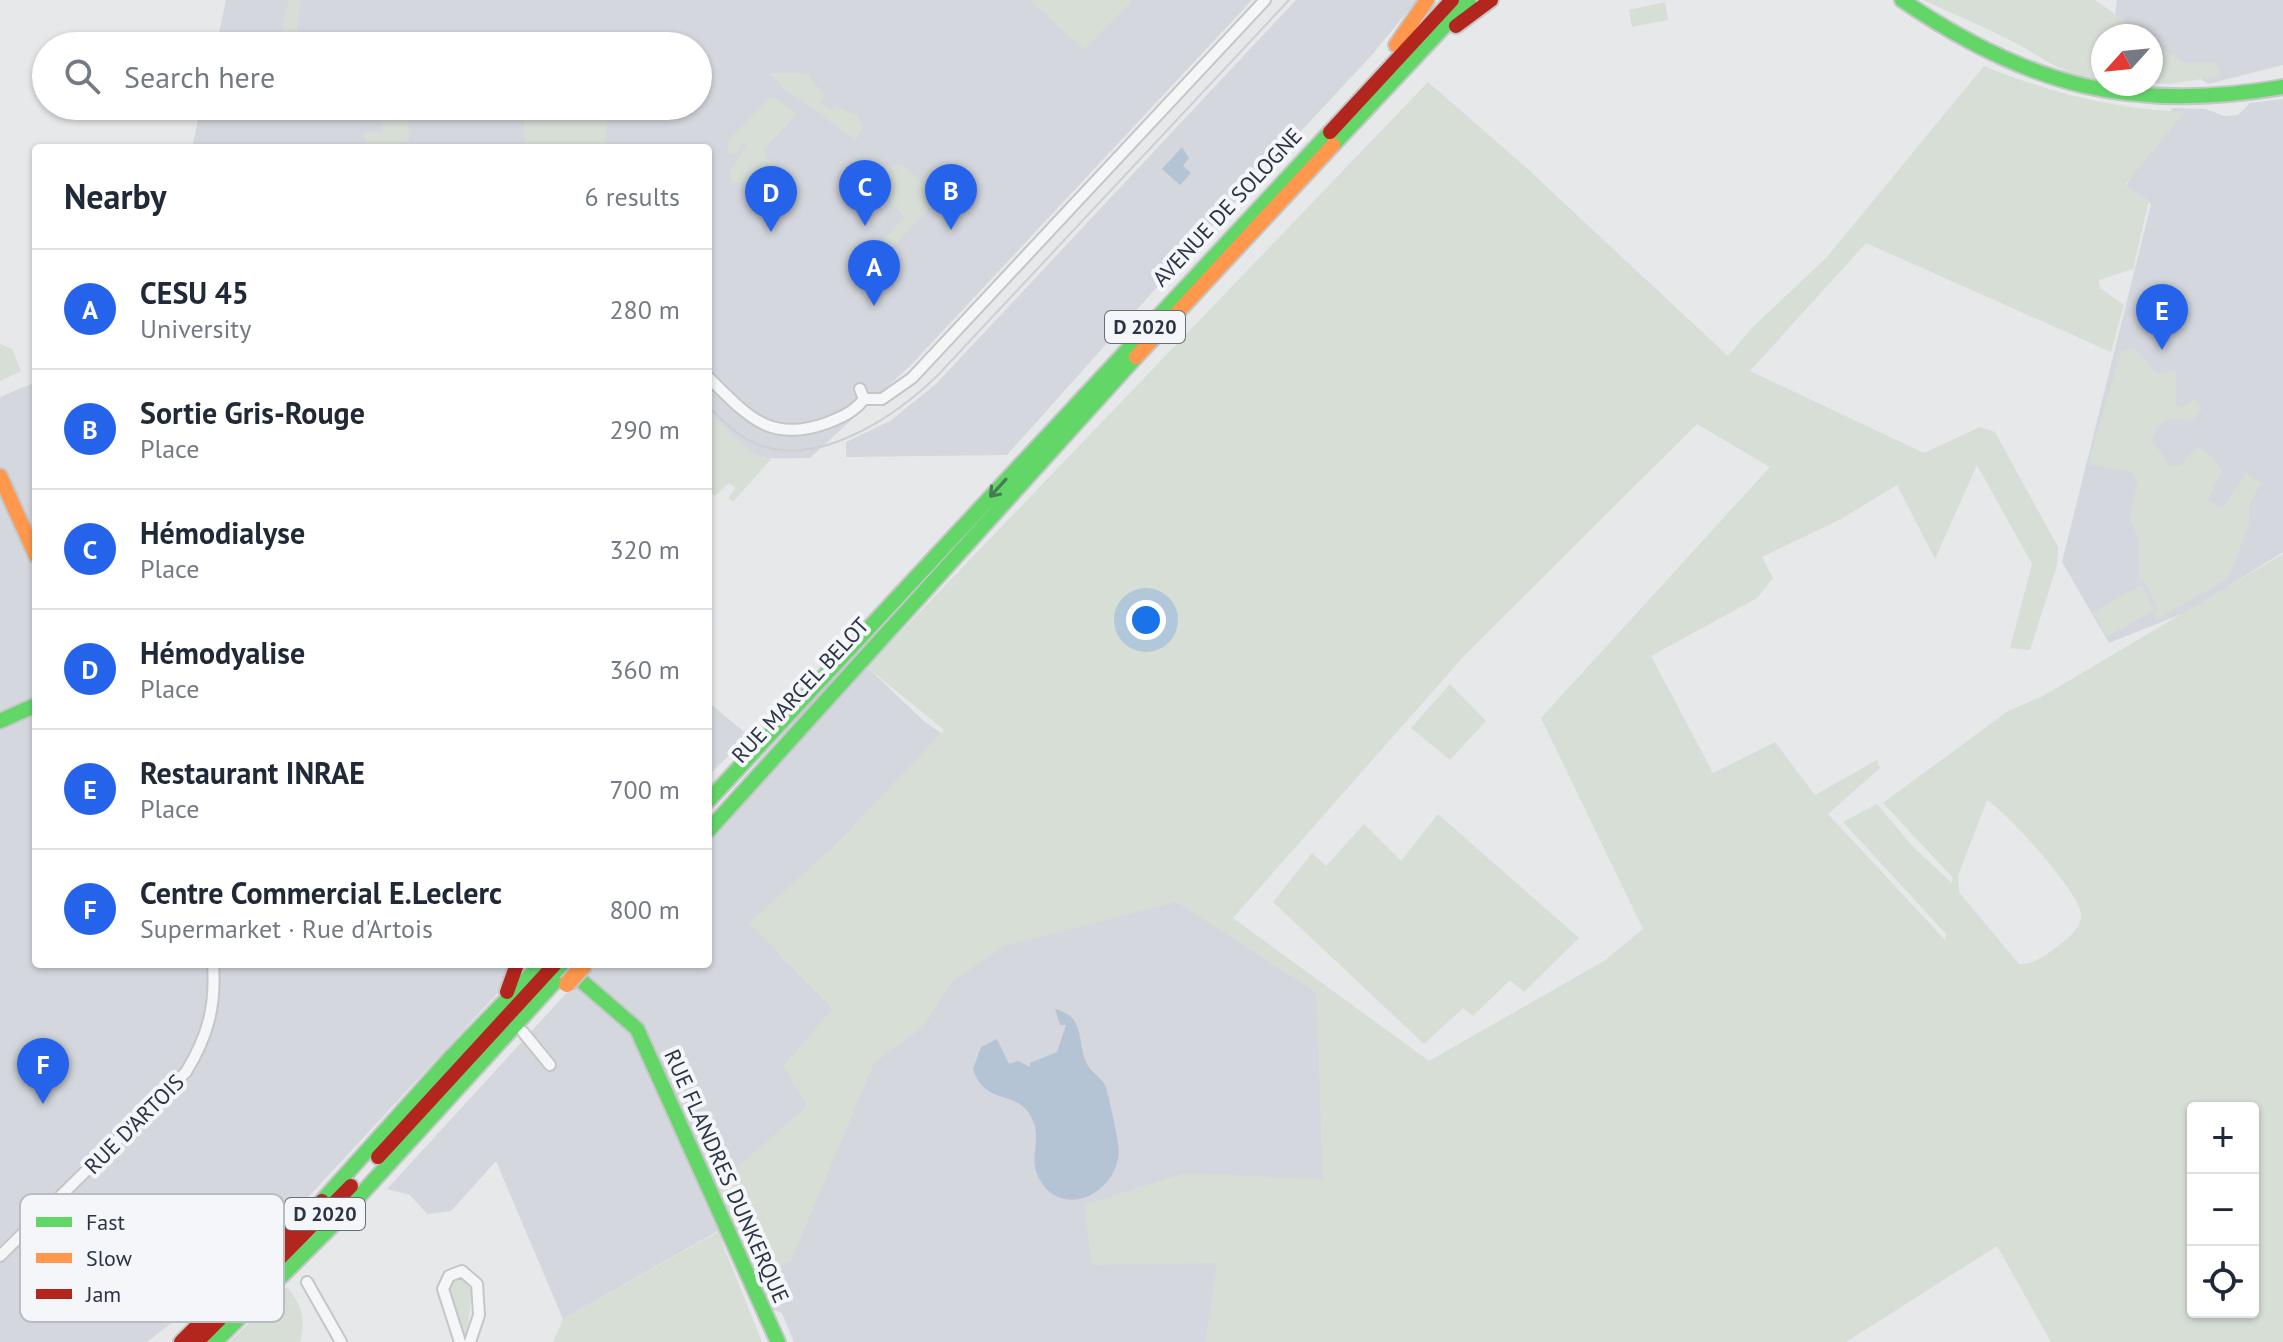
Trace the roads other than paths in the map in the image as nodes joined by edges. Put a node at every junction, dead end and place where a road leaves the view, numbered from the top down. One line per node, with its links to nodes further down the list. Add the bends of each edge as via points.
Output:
1 (1265, 0): 9 (street, via 912,378 882,399 862,394 842,417 787,432 764,426)
2 (1427, 0): 10 (main road, via 1384,60 1153,304)
3 (1452, 0): 10 (main road, AVENUE DE SOLOGNE / D 2020)
4 (1469, 0): 8 (main road, D 2020)
5 (1491, 0): 8 (main road)
6 (1902, 0): 7 (main road, via 1967,44 2067,85 2181,99)
7 (2283, 87)
8 (1353, 123): 13 (main road, D 2020)
9 (712, 381)
10 (1096, 381): 14 (main road, AVENUE DE SOLOGNE / D 2020, one-way to 14)
11 (0, 476): 12 (main road)
12 (32, 547)
13 (924, 591): 19 (main road, RUE MARCEL BELOT / D 2020); 20 (main road)
14 (843, 658): 17 (main road); 18 (main road, RUE MARCEL BELOT / D 2020)
15 (32, 707): 16 (main road)
16 (0, 721)
17 (712, 784)
18 (712, 797)
19 (712, 816)
20 (712, 827)
21 (213, 968): 28 (street, RUE D'ARTOIS, via 216,1000 186,1072)
22 (516, 968): 25 (main road, via 508,991)
23 (559, 969): 24 (main road); 25 (main road); 27 (main road, D 2020); 47 (main road, RUE FLANDRES DUNKERQUE, via 637,1029)
24 (523, 1032): 26 (street); 31 (main road, via 354,1212)
25 (466, 1042): 30 (main road)
26 (550, 1065)
27 (453, 1085): 31 (main road, D 2020); 33 (main road, D 2020)
28 (63, 1194)
29 (20, 1236): 32 (street, RUE D'ARTOIS)
30 (284, 1239)
31 (317, 1241): 34 (main road, D 2020)
32 (0, 1256)
33 (284, 1256)
34 (284, 1274)
35 (307, 1282): 44 (street)
36 (195, 1322): 40 (main road)
37 (201, 1322): 41 (main road)
38 (217, 1322): 42 (main road, D 2020)
39 (235, 1322): 43 (main road, D 2020)
40 (173, 1342)
41 (181, 1342)
42 (197, 1342)
43 (215, 1342)
44 (341, 1342)
45 (460, 1342): 46 (street, via 443,1289 449,1276 462,1271 477,1284 479,1315)
46 (470, 1342)
47 (778, 1342)

